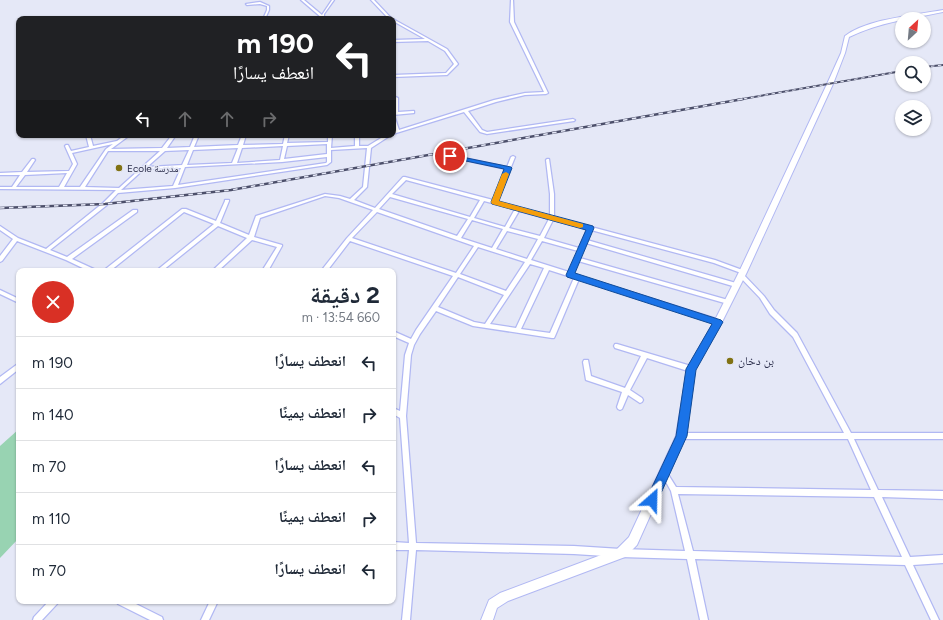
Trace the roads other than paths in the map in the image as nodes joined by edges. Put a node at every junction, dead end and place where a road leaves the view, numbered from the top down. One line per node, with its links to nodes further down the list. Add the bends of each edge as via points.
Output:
1 (302, 0): 8 (street)
2 (333, 0): 9 (street)
3 (372, 0): 10 (street)
4 (511, 0): 15 (street, via 512,22 546,93 525,94)
5 (247, 4): 7 (street, via 260,3 268,6)
6 (943, 11): 96 (street, via 877,23 847,36 836,70)
7 (265, 16)
8 (320, 16)
9 (323, 16)
10 (388, 16)
11 (396, 22): 12 (street)
12 (428, 40): 13 (street); 14 (street, via 446,50 456,64 447,74)
13 (396, 42)
14 (396, 76)
15 (465, 110): 18 (street, via 481,132 487,133); 19 (street)
16 (413, 112): 17 (street)
17 (396, 113)
18 (573, 120)
19 (396, 132)
20 (89, 138): 33 (street)
21 (123, 138): 29 (street)
22 (172, 138): 38 (street)
23 (196, 138): 36 (street)
24 (243, 138): 34 (street)
25 (286, 138): 31 (street)
26 (330, 138): 30 (street)
27 (357, 138): 37 (street)
28 (380, 138): 35 (street)
29 (118, 141): 33 (street); 40 (street)
30 (330, 143): 31 (street); 39 (street)
31 (285, 145): 34 (street); 47 (street)
32 (67, 146): 41 (street)
33 (91, 147): 41 (street)
34 (239, 147): 36 (street); 48 (street)
35 (369, 147): 37 (street); 64 (street, via 365,186)
36 (192, 148): 38 (street); 49 (street)
37 (357, 148): 39 (street)
38 (164, 149): 40 (street); 50 (street)
39 (329, 149): 42 (street)
40 (107, 150): 59 (street)
41 (70, 152): 52 (street, via 75,164)
42 (329, 155): 47 (street); 55 (street, via 330,162 327,164)
43 (450, 156): 51 (street)
44 (513, 157): 51 (street)
45 (33, 160): 53 (street)
46 (548, 160): 70 (street)
47 (282, 161): 48 (street)
48 (234, 164): 49 (street)
49 (184, 166): 50 (street); 55 (street)
50 (144, 168): 60 (street)
51 (508, 168): 65 (street)
52 (70, 172): 53 (street); 58 (street)
53 (24, 173): 54 (street); 57 (street)
54 (0, 174)
55 (175, 187): 60 (street)
56 (0, 188): 57 (street)
57 (13, 188): 58 (street)
58 (60, 188): 59 (street)
59 (82, 188): 60 (street)
60 (118, 190): 82 (street, via 88,219)
61 (390, 195): 62 (street, via 405,178); 67 (street); 69 (street)
62 (483, 199): 65 (street); 69 (street)
63 (227, 201): 71 (street)
64 (350, 201): 67 (street); 75 (street, via 325,195 258,217)
65 (495, 202): 66 (street)
66 (518, 209): 70 (street); 73 (street)
67 (376, 210): 78 (street); 79 (street)
68 (135, 211): 86 (street)
69 (471, 218): 73 (street); 79 (street)
70 (552, 218): 74 (street); 76 (street)
71 (217, 224): 75 (street); 90 (street, via 184,210); 91 (street)
72 (0, 228): 77 (street)
73 (506, 228): 76 (street); 83 (street)
74 (590, 228): 80 (street); 96 (street, via 715,262)
75 (251, 238): 92 (street); 93 (street, via 280,246)
76 (541, 238): 84 (street); 88 (street)
77 (16, 239): 82 (street); 87 (street)
78 (349, 239): 94 (street); 97 (street)
79 (458, 239): 81 (street)
80 (584, 242): 84 (street); 100 (street)
81 (477, 245): 83 (street); 97 (street)
82 (46, 250): 86 (street)
83 (493, 250): 88 (street)
84 (581, 250): 85 (street)
85 (577, 258): 98 (street); 104 (street)
86 (68, 259): 89 (street)
87 (0, 260)
88 (528, 262): 95 (street); 102 (street)
89 (88, 268)
90 (110, 268)
91 (163, 268)
92 (218, 268)
93 (267, 268)
94 (326, 268)
95 (547, 268): 98 (street); 108 (street)
96 (742, 274): 100 (street); 124 (street, via 772,312 795,335)
97 (457, 275): 102 (street); 105 (street)
98 (570, 275): 99 (street)
99 (577, 277): 106 (street); 108 (street, via 552,336)
100 (736, 285): 104 (street)
101 (2, 294): 103 (street)
102 (506, 294): 107 (street)
103 (16, 300)
104 (728, 302): 106 (street)
105 (434, 308): 107 (street, via 474,324); 110 (street)
106 (718, 322): 115 (street)
107 (486, 326): 108 (street)
108 (517, 331)
109 (396, 335): 110 (street)
110 (413, 342): 121 (street, via 408,355)
111 (617, 346): 112 (street)
112 (645, 355): 115 (street); 117 (street)
113 (586, 362): 117 (street, via 588,378)
114 (16, 368): 116 (street)
115 (691, 369): 122 (street)
116 (0, 381)
117 (626, 391): 118 (street); 119 (street)
118 (640, 400)
119 (620, 407)
120 (396, 412): 121 (street)
121 (403, 416): 130 (street)
122 (681, 436): 124 (street); 125 (street)
123 (943, 436): 124 (street)
124 (850, 437): 127 (street)
125 (664, 473): 126 (street); 131 (street, via 633,541)
126 (674, 490): 127 (street); 132 (street)
127 (876, 495): 128 (street); 134 (street)
128 (943, 496)
129 (396, 546): 130 (street)
130 (413, 547): 131 (street); 141 (street)
131 (622, 553): 132 (street); 142 (street, via 504,597 493,604)
132 (690, 554): 134 (street); 143 (street)
133 (943, 559): 134 (street)
134 (908, 561): 144 (street)
135 (51, 604): 138 (street)
136 (127, 604): 139 (street)
137 (213, 604): 140 (street)
138 (37, 620)
139 (159, 620)
140 (206, 620)
141 (406, 620)
142 (487, 620)
143 (704, 620)
144 (935, 620)

